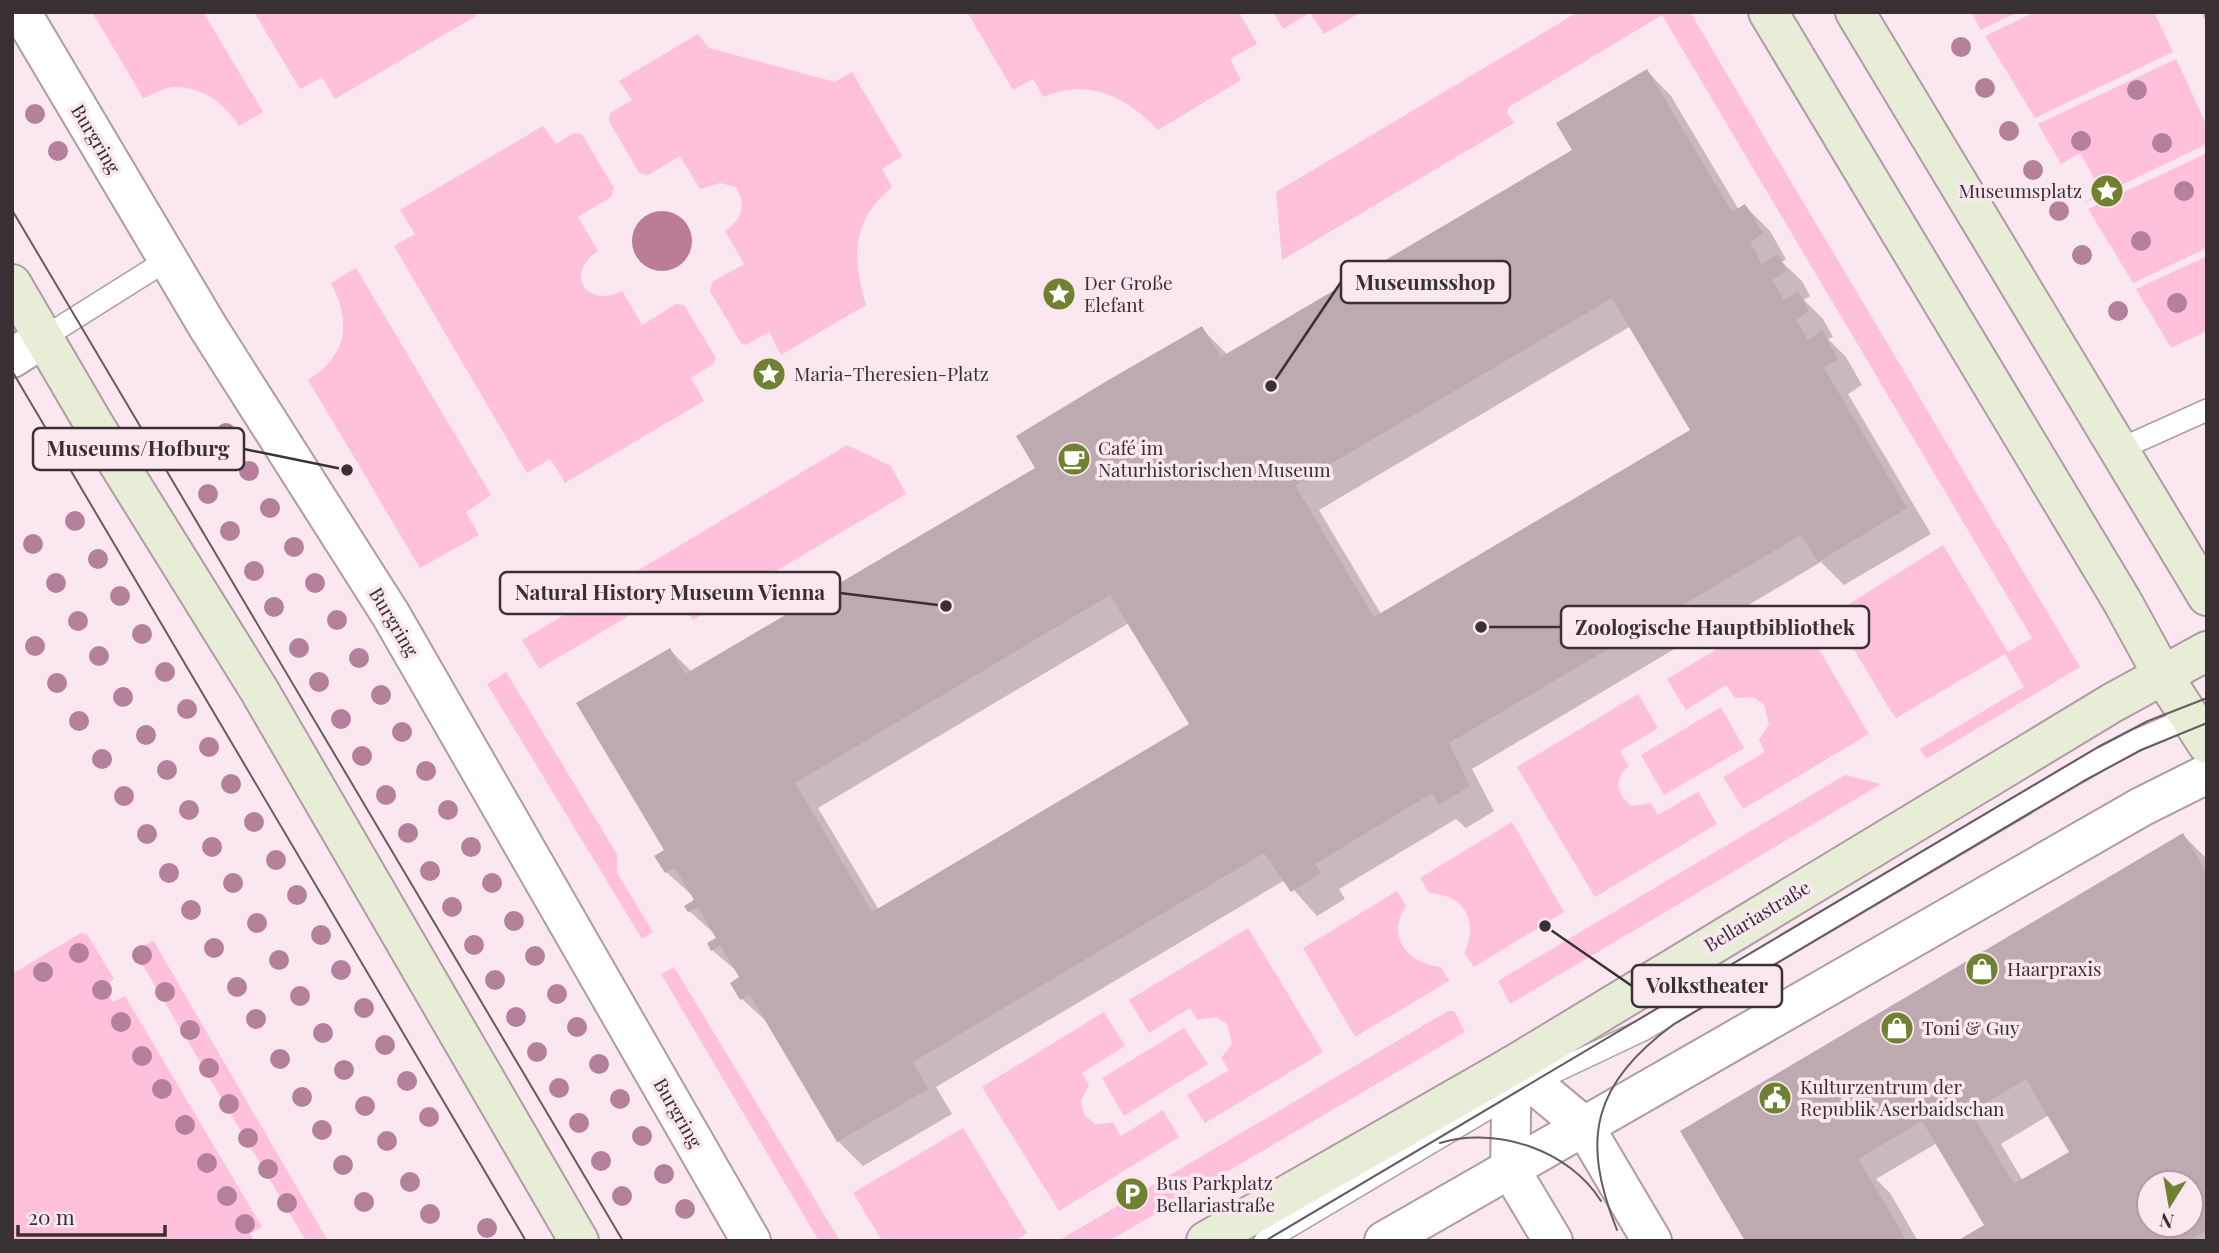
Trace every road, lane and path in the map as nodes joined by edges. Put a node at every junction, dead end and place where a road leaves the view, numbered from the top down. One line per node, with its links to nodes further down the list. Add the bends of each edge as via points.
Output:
1 (21, 12): 4 (street, Burgring)
2 (1768, 12): 11 (main road)
3 (1855, 12): 8 (main road)
4 (167, 260): 6 (lane); 18 (street, Burgring, via 391,615)
5 (12, 284): 6 (main road)
6 (28, 348): 17 (main road, via 259,690)
7 (2207, 410): 8 (lane)
8 (2119, 450): 9 (main road)
9 (2207, 596)
10 (2207, 651): 11 (main road, Bellariastraße)
11 (2162, 674): 12 (main road); 14 (main road, Bellariastraße)
12 (2201, 724): 14 (lane, Bellariastraße, via 2099,760 1643,1030)
13 (2207, 774): 15 (street, via 2141,807)
14 (1518, 1081): 15 (street); 16 (street); 19 (main road, Bellariastraße); 20 (lane)
15 (1584, 1126): 16 (street); 23 (street)
16 (1510, 1168): 21 (street); 22 (street)
17 (579, 1241)
18 (751, 1241)
19 (1206, 1241)
20 (1265, 1241)
21 (1384, 1241)
22 (1553, 1241)
23 (1652, 1241)

